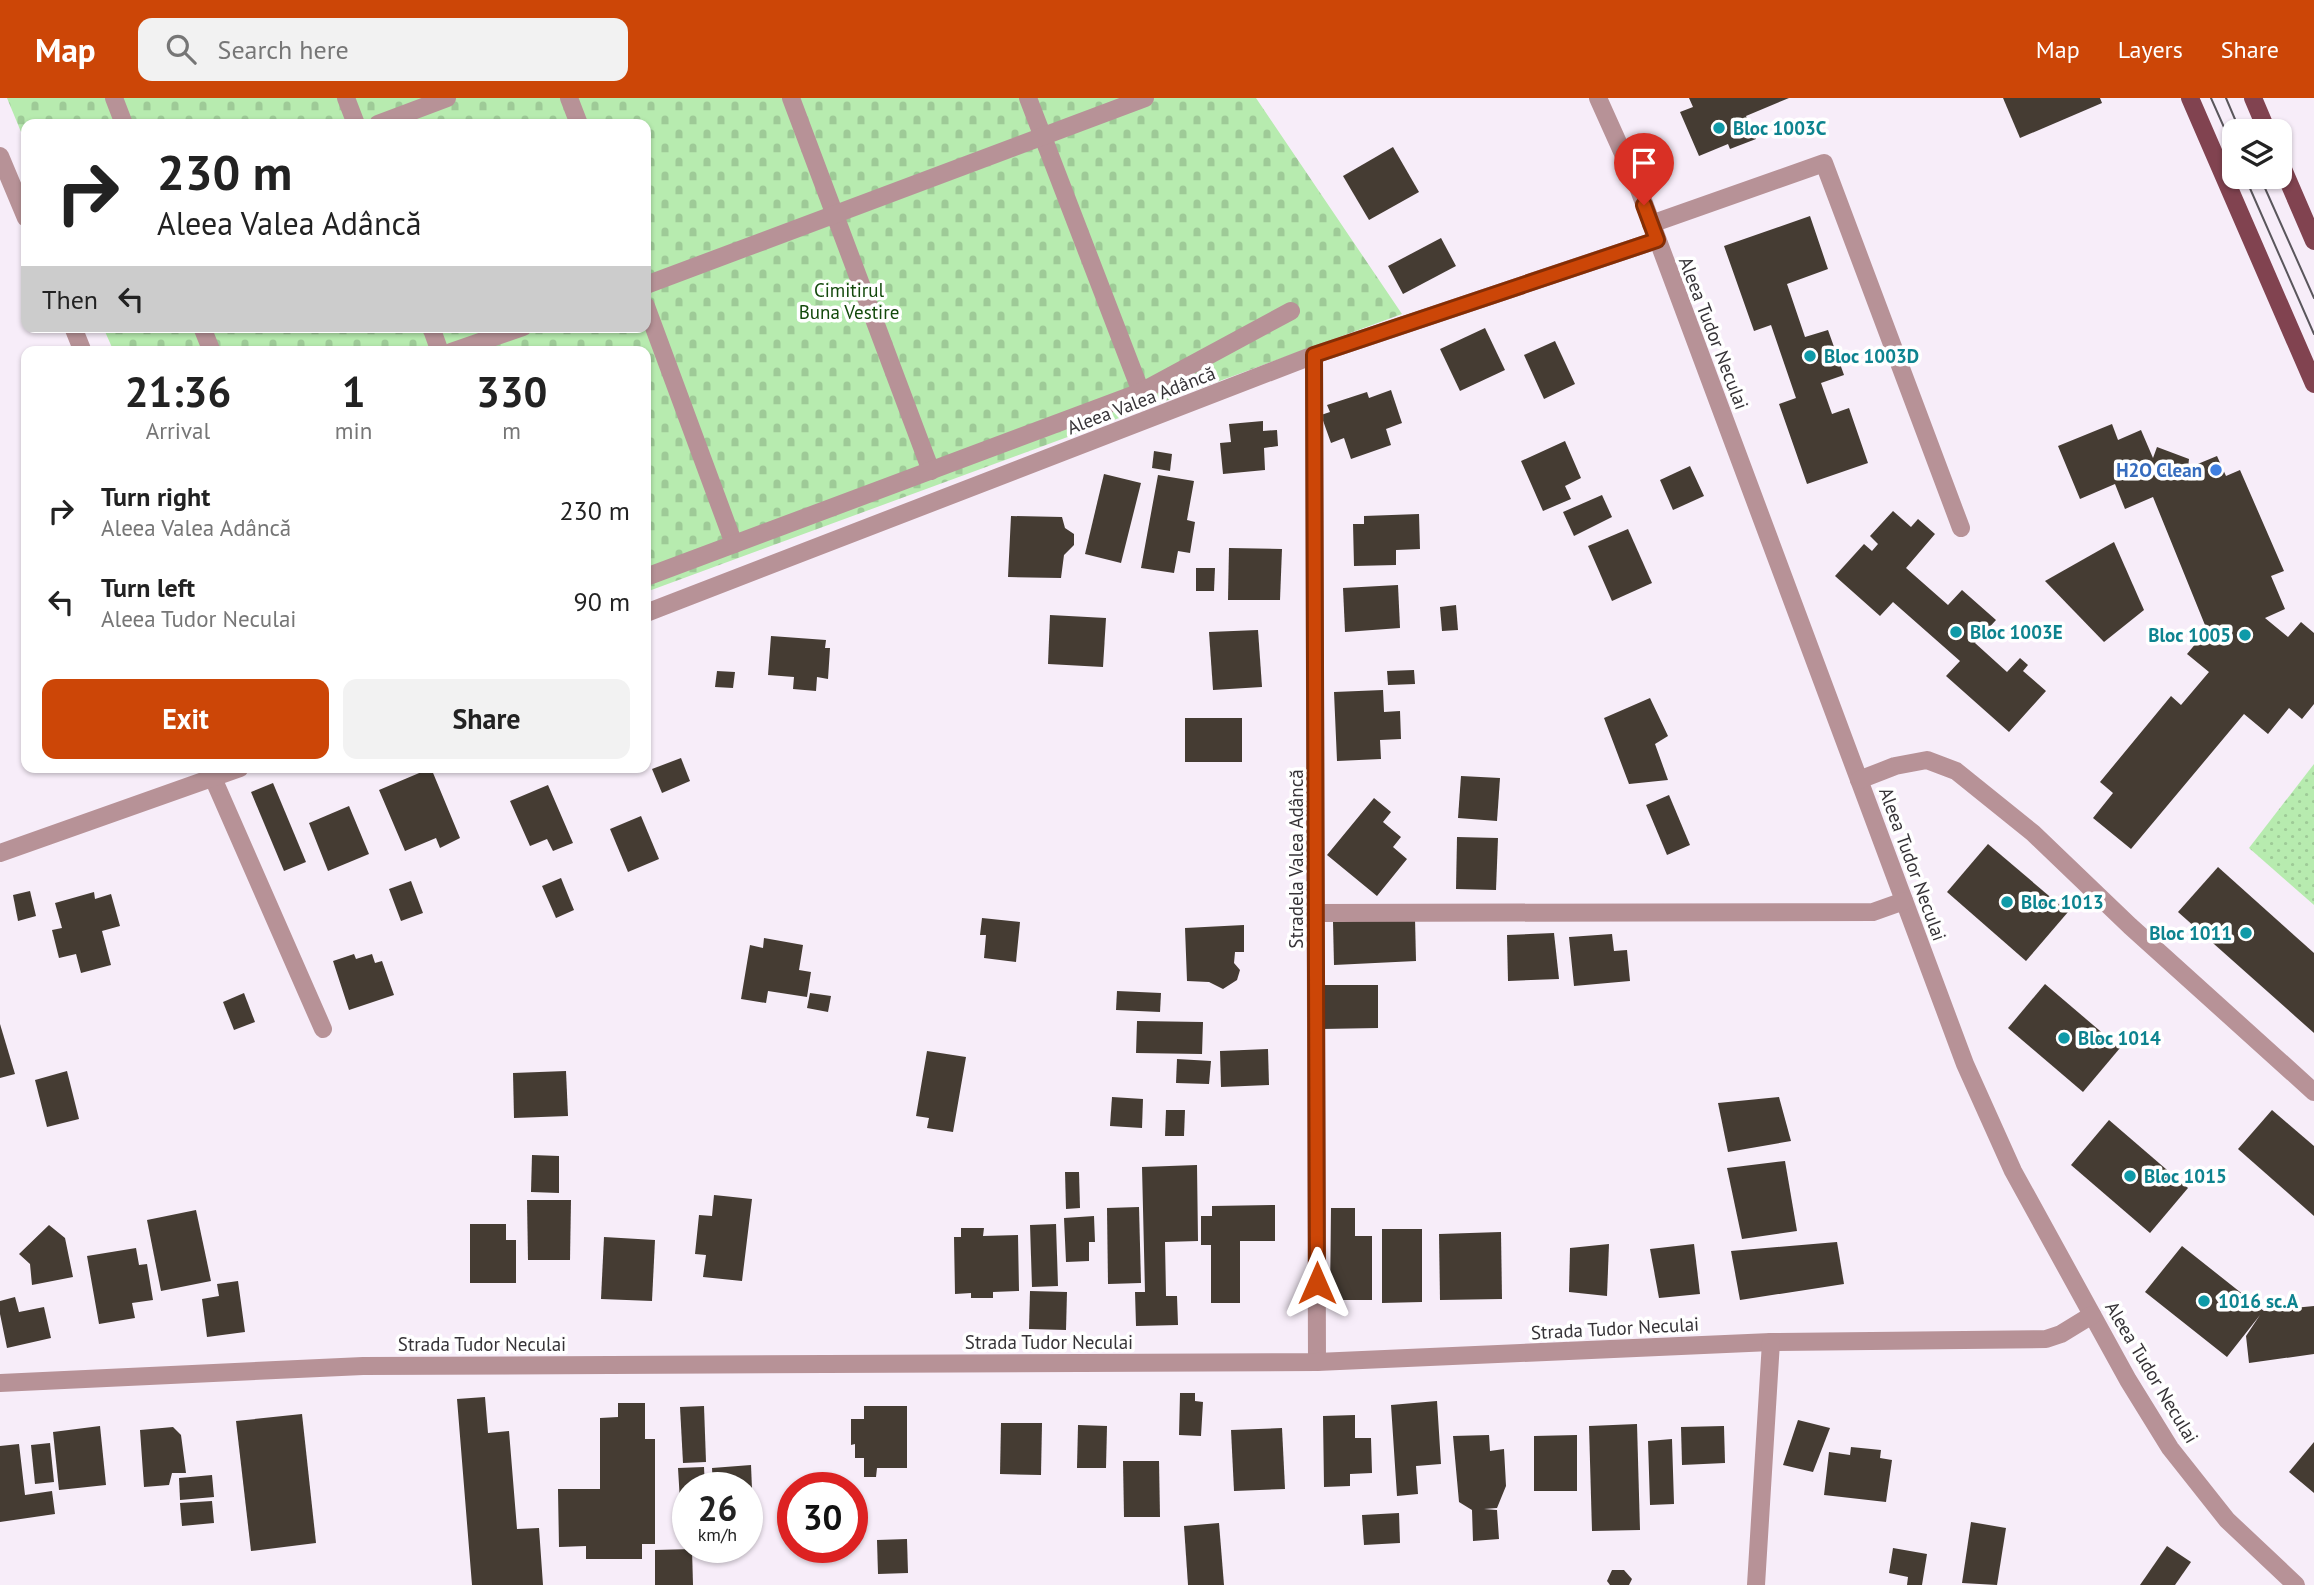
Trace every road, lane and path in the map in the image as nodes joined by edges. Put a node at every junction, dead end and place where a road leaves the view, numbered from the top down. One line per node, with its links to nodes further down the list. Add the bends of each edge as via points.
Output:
1 (114, 98): 11 (street)
2 (346, 98): 12 (street)
3 (447, 98): 13 (street)
4 (569, 98): 14 (street)
5 (791, 98): 20 (street)
6 (1028, 98): 16 (street)
7 (1145, 98): 16 (street)
8 (1598, 98): 21 (street, Aleea Tudor Neculai)
9 (2190, 98): 29 (main road)
10 (2253, 98): 15 (main road)
11 (122, 119)
12 (354, 119)
13 (391, 119)
14 (577, 119)
15 (2262, 119)
16 (1041, 137): 20 (street); 30 (street)
17 (0, 156): 19 (street)
18 (2292, 189): 22 (main road)
19 (21, 206)
20 (836, 215): 23 (street); 31 (street)
21 (1654, 232): 28 (street, Aleea Valea Adâncă); 32 (street, Aleea Valea Adâncă, via 1824,163); 38 (street, Aleea Tudor Neculai)
22 (2314, 241)
23 (651, 283)
24 (1291, 311): 30 (street)
25 (651, 320): 33 (street)
26 (505, 333): 27 (street)
27 (468, 346)
28 (1314, 355): 35 (street, Aleea Valea Adâncă); 41 (street, Stradela Valea Adâncă)
29 (2314, 384)
30 (1140, 392): 31 (street)
31 (931, 471): 33 (street)
32 (1961, 528)
33 (734, 544): 34 (street)
34 (651, 576)
35 (651, 611)
36 (227, 773): 37 (street)
37 (214, 778): 39 (street); 42 (street)
38 (1859, 780): 40 (street, Aleea Tudor Neculai); 43 (street, via 1927,760 1956,771 2033,832)
39 (0, 853)
40 (1904, 901): 41 (street, via 1873,912); 44 (street, Aleea Tudor Neculai, via 1965,1064 2007,1159)
41 (1317, 913): 46 (street, Stradela Valea Adâncă)
42 (323, 1029)
43 (2314, 1092)
44 (2092, 1315): 45 (street, Strada Tudor Neculai, via 2046,1339); 49 (street, Aleea Tudor Neculai, via 2170,1448 2227,1520)
45 (1771, 1342): 46 (street, Strada Tudor Neculai); 48 (street)
46 (1317, 1363): 47 (street, Strada Tudor Neculai, via 363,1366)
47 (0, 1383)
48 (1756, 1585)
49 (2296, 1585)

